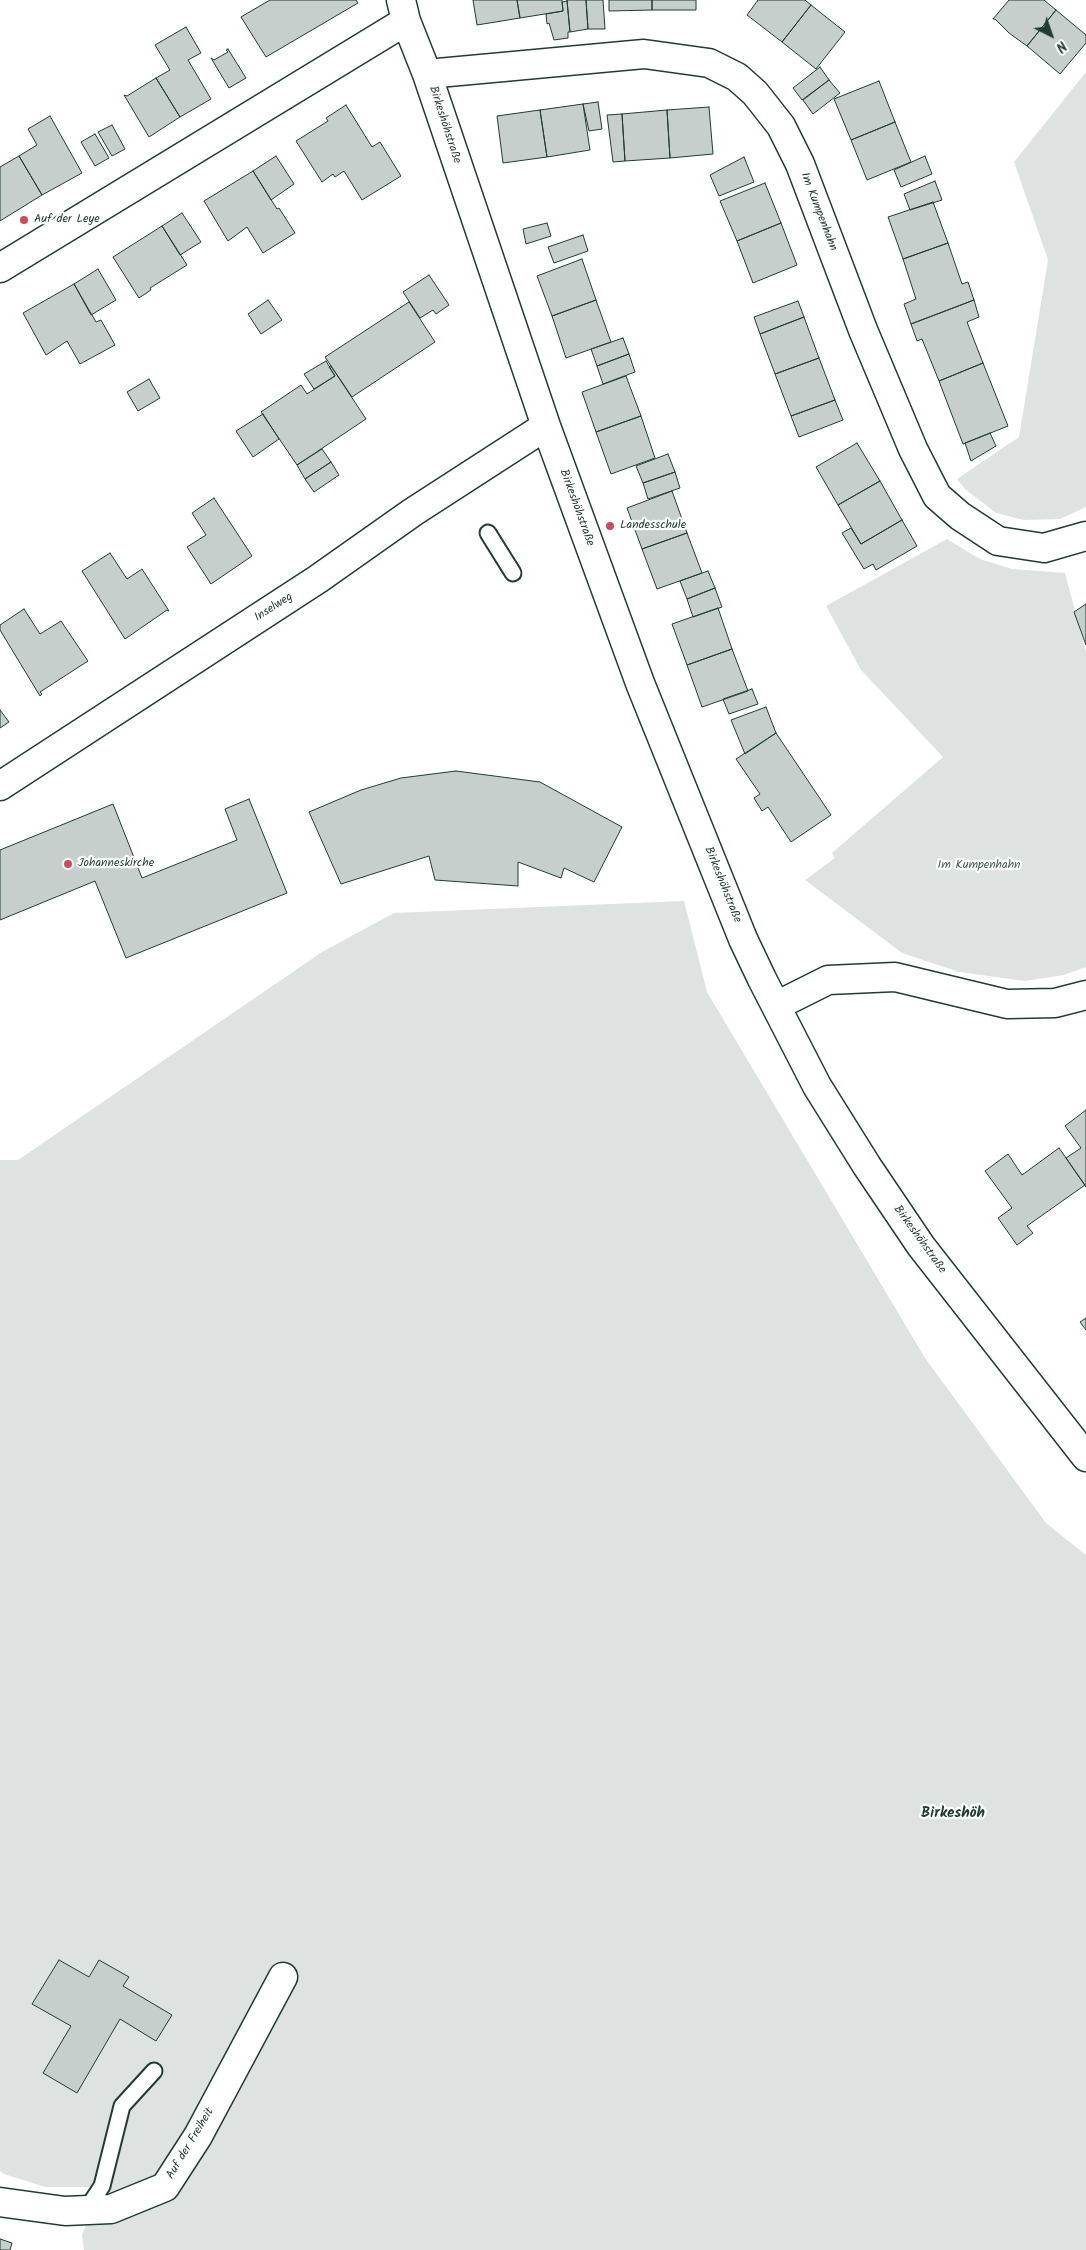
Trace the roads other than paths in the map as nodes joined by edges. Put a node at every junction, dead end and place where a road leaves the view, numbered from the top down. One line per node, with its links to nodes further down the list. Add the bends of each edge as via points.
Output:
1 (404, 11): 2 (street, Birkeshöhstraße); 3 (street)
2 (427, 74): 4 (street, Birkeshöhstraße); 6 (street, Im Kumpenhahn, via 644,54 709,63 737,77 755,93 780,126 800,164 863,330 913,449 937,496 998,541 1044,548)
3 (0, 268)
4 (546, 426): 8 (street, Inselweg, via 413,512 302,590); 10 (street, Birkeshöhstraße, via 640,683 744,939)
5 (488, 533): 7 (lane)
6 (1086, 536)
7 (513, 573)
8 (0, 786)
9 (1086, 995): 10 (street, via 1055,1003 1007,1004 895,977 828,980)
10 (776, 1006): 11 (street, Birkeshöhstraße, via 817,1086 921,1246)
11 (1086, 1457)
12 (283, 1977): 15 (street, Auf der Freiheit, via 198,2136 165,2187 111,2209)
13 (154, 2071): 15 (lane, via 122,2106 102,2186)
14 (0, 2202): 15 (street, Auf der Freiheit)
15 (86, 2210)

